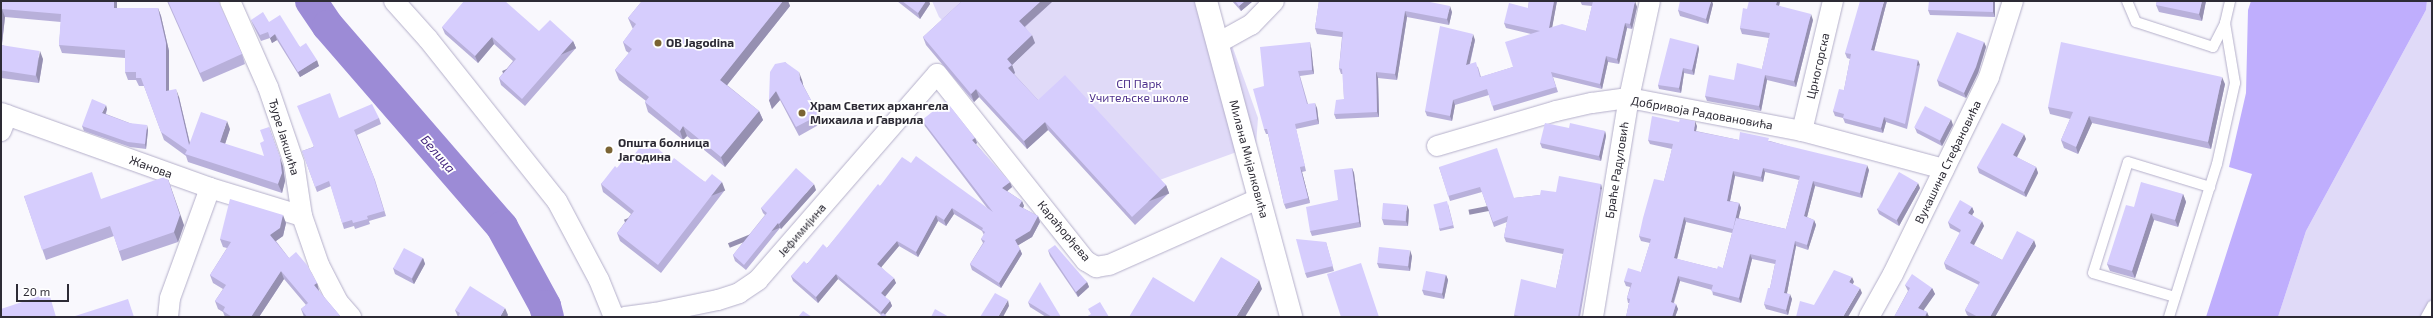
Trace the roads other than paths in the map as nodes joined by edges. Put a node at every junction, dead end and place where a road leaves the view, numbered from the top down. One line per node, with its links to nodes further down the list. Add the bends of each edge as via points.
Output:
1 (230, 1): 21 (street, Ђуре Јакшића, via 268,87 292,156)
2 (394, 1): 26 (street, via 428,39 557,201 599,280)
3 (1206, 1): 11 (street, Милана Мијалковића)
4 (1274, 1): 11 (street, via 1251,25)
5 (1650, 1): 13 (street, Браће Радуловић)
6 (1833, 1): 15 (street, Црногорска)
7 (2013, 1): 17 (street, Вукашина Стефановића, via 1989,77)
8 (2126, 1): 10 (lane, via 2136,22 2213,46)
9 (2230, 1): 10 (lane)
10 (2225, 23): 18 (lane, via 2235,83)
11 (1218, 43): 20 (street, Милана Мијалковића)
12 (937, 74): 20 (street, Карађорђева, via 1086,261 1096,267 1109,265); 27 (street, Јефимијина, via 758,280 739,293 718,300)
13 (1629, 98): 15 (street, Добривоја Радовановића); 16 (street, Добривоја Радовановића, via 1556,111); 29 (street, Браће Радуловић)
14 (3, 120): 19 (street, Жанова)
15 (1802, 131): 17 (street, Добривоја Радовановића)
16 (1437, 146)
17 (1944, 169): 30 (street, Вукашина Стефановића)
18 (2210, 187): 22 (lane); 22 (lane, via 2128,162 2093,273)
19 (210, 188): 21 (street, Жанова); 24 (street, via 170,298)
20 (1260, 198): 28 (street, Милана Мијалковића)
21 (302, 216): 25 (street, Ђуре Јакшића, via 319,265 338,302)
22 (2175, 298): 31 (lane)
23 (2432, 306): 32 (lane)
24 (168, 317)
25 (351, 317)
26 (614, 317)
27 (625, 317)
28 (1292, 317)
29 (1593, 317)
30 (1869, 317)
31 (2169, 317)
32 (2426, 317)

